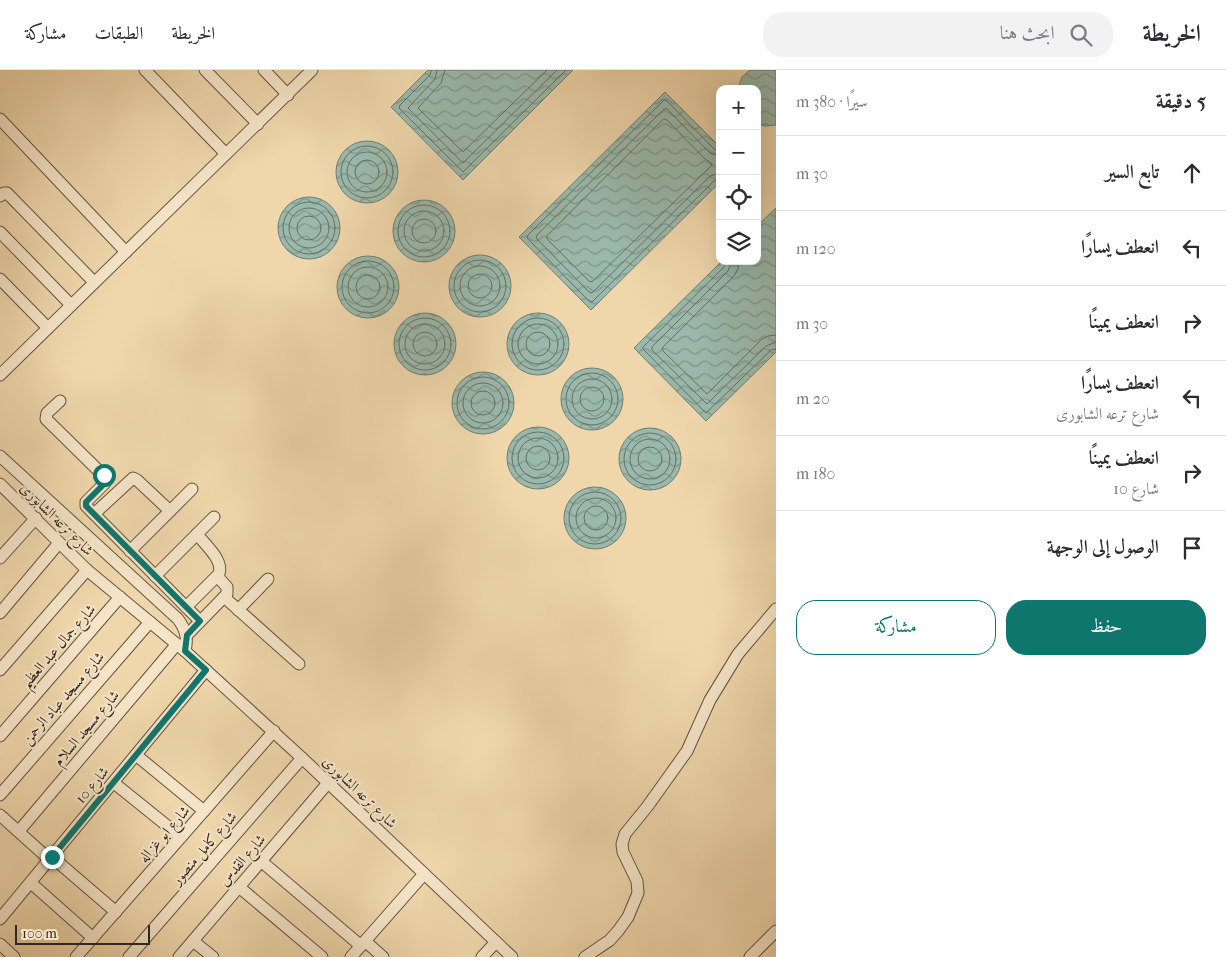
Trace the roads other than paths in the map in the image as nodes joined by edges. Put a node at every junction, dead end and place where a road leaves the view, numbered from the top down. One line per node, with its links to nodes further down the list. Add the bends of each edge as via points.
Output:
1 (145, 70): 8 (street)
2 (206, 70): 7 (street)
3 (264, 70): 5 (street)
4 (310, 71): 5 (street)
5 (288, 95): 7 (street)
6 (0, 119): 11 (street)
7 (258, 124): 8 (street)
8 (226, 154): 11 (street)
9 (0, 196): 13 (street, via 7,193)
10 (0, 232): 14 (street)
11 (126, 252): 13 (street)
12 (0, 279): 15 (street)
13 (94, 282): 14 (street)
14 (71, 305): 15 (street)
15 (48, 328): 16 (street)
16 (0, 375)
17 (60, 401): 22 (street, via 47,413 46,419 105,477 105,483 86,504)
18 (0, 456): 41 (street, شارع ترعه الشابورى, via 178,619)
19 (192, 489): 21 (street)
20 (2, 490): 24 (street, شارع ترعه الشابورى)
21 (170, 511): 22 (street, via 133,478); 27 (street)
22 (94, 514): 27 (street)
23 (214, 517): 25 (street)
24 (36, 518): 26 (street, شارع ترعه الشابورى); 28 (street)
25 (197, 534): 30 (street); 31 (street, via 219,562)
26 (59, 543): 29 (street, شارع ترعه الشابورى); 38 (street)
27 (130, 551): 30 (street)
28 (0, 558)
29 (87, 570): 33 (street, شارع ترعه الشابورى); 44 (street)
30 (155, 576): 35 (street)
31 (217, 576): 34 (street, via 227,587); 35 (street)
32 (268, 580): 37 (street)
33 (120, 597): 40 (street, شارع ترعه الشابورى); 47 (street, شارع جمال عبد العظيم)
34 (224, 597): 37 (street); 39 (street)
35 (186, 607): 39 (street)
36 (776, 609): 80 (street, via 738,654 710,700 688,751 625,834 622,844 637,881 638,893 618,931)
37 (238, 610): 43 (street)
38 (0, 613)
39 (200, 621): 41 (street)
40 (150, 622): 42 (street, شارع ترعه الشابورى); 52 (street, شارع مسجد عباد الرحمن)
41 (187, 635): 42 (street)
42 (181, 648): 45 (street, شارع ترعه الشابورى); 55 (street, شارع مسجد السلام)
43 (299, 664)
44 (0, 670)
45 (206, 670): 46 (street, شارع ترعه الشابورى); 48 (street, شارع 10)
46 (274, 732): 49 (street, شارع ترعه الشابورى); 53 (street, شارع ابو غزاله)
47 (0, 736)
48 (136, 755): 50 (street, شارع 10); 53 (street)
49 (302, 758): 51 (street, شارع ترعه الشابورى); 72 (street, شارع كامل منصور)
50 (114, 783): 56 (street); 57 (street, شارع 10)
51 (328, 783): 58 (street, شارع القدس); 59 (street, شارع ترعه الشابورى)
52 (0, 794)
53 (204, 811): 56 (street, شارع ابو غزاله)
54 (0, 815): 55 (street)
55 (18, 832): 57 (street)
56 (181, 837): 62 (street, شارع ابو غزاله)
57 (51, 858): 60 (street, شارع 10); 62 (street)
58 (261, 861): 61 (street, شارع القدس); 69 (street)
59 (424, 874): 67 (street, شارع ترعه الشابورى); 69 (street)
60 (30, 883): 63 (street, شارع 10); 65 (street)
61 (239, 887): 66 (street, شارع القدس); 75 (street)
62 (116, 912): 65 (street, شارع ابو غزاله)
63 (0, 919)
64 (776, 931): 81 (street)
65 (93, 938): 71 (street, شارع ابو غزاله)
66 (193, 941): 73 (street, شارع القدس); 74 (street)
67 (496, 942): 78 (street); 79 (street, شارع ترعه الشابورى)
68 (0, 944): 70 (street)
69 (363, 944): 76 (street); 77 (street)
70 (13, 956)
71 (76, 957)
72 (129, 957)
73 (179, 957)
74 (213, 957)
75 (322, 957)
76 (351, 957)
77 (383, 957)
78 (482, 957)
79 (512, 957)
80 (585, 957)
81 (750, 957)

